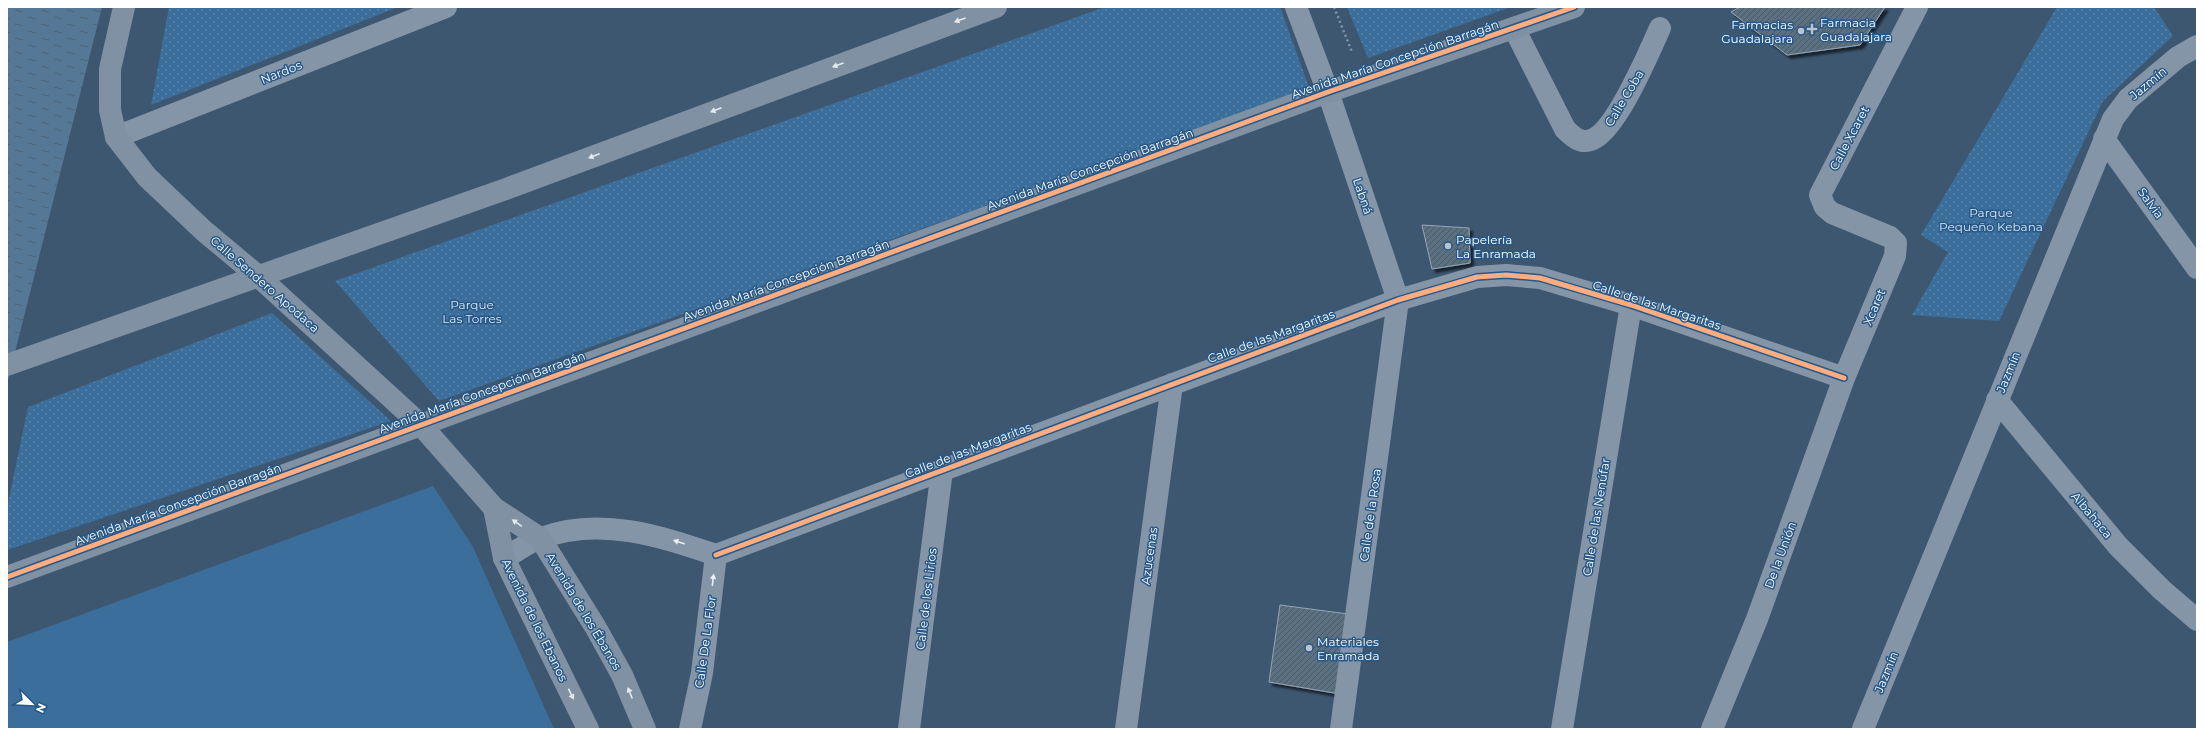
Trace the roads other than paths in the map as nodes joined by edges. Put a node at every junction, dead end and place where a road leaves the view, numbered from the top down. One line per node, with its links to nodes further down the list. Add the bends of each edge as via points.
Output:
1 (124, 7): 11 (street, via 110,69 110,110)
2 (446, 7): 11 (street, Nardos)
3 (996, 7): 15 (street, one-way to 15, via 506,189)
4 (1296, 7): 10 (street)
5 (1574, 7): 7 (street, Avenida María Concepción Barragán)
6 (1917, 7): 13 (street, Calle Xcaret, via 1820,195 1825,207 1832,213)
7 (1514, 28): 8 (street, Calle Coba, via 1565,129 1573,137 1586,142 1604,132 1618,111 1631,90); 10 (street, Avenida María Concepción Barragán)
8 (1660, 28)
9 (2197, 46): 12 (street, Jazmín, via 2178,57 2128,99 2113,119)
10 (1328, 92): 16 (street, Labná); 22 (street, Avenida María Concepción Barragán)
11 (116, 137): 15 (street, Calle Sendero Apodaca, via 147,177 204,231)
12 (2104, 139): 14 (street, Salvia); 21 (street, Jazmín)
13 (1890, 237): 19 (street, Xcaret, via 1896,243 1895,256)
14 (2197, 268)
15 (258, 276): 18 (street); 22 (street, Calle Sendero Apodaca)
16 (1398, 300): 17 (street, Calle de las Margaritas, via 1476,277 1506,275 1540,278); 20 (street, Calle de las Margaritas); 35 (street, Calle de la Rosa)
17 (1631, 305): 19 (street, Calle de las Margaritas); 36 (street, Calle de las Nenúfar)
18 (7, 365)
19 (1844, 378): 37 (street, De la Unión, via 1757,619)
20 (1172, 384): 23 (street, Calle de las Margaritas); 34 (street, Azucenas)
21 (1997, 400): 29 (street, Albahaca, via 2118,546 2162,590); 38 (street, Jazmín)
22 (421, 425): 24 (street); 28 (street, Avenida María Concepción Barragán)
23 (942, 470): 26 (street, Calle de las Margaritas); 33 (street, Calle de los Lirios)
24 (494, 508): 25 (street, one-way to 24); 27 (street, Avenida de los Ebanos)
25 (540, 538): 26 (street, one-way to 25, via 663,537 602,526 561,531); 27 (street); 31 (street, Avenida de los Ébanos, one-way to 25, via 622,675)
26 (716, 555): 32 (street, Calle De La Flor, one-way to 26, via 702,673)
27 (504, 558): 30 (street, Avenida de los Ebanos, one-way to 30)
28 (7, 577)
29 (2197, 620)
30 (588, 729)
31 (645, 729)
32 (690, 729)
33 (909, 729)
34 (1126, 729)
35 (1341, 729)
36 (1562, 729)
37 (1712, 729)
38 (1863, 729)

